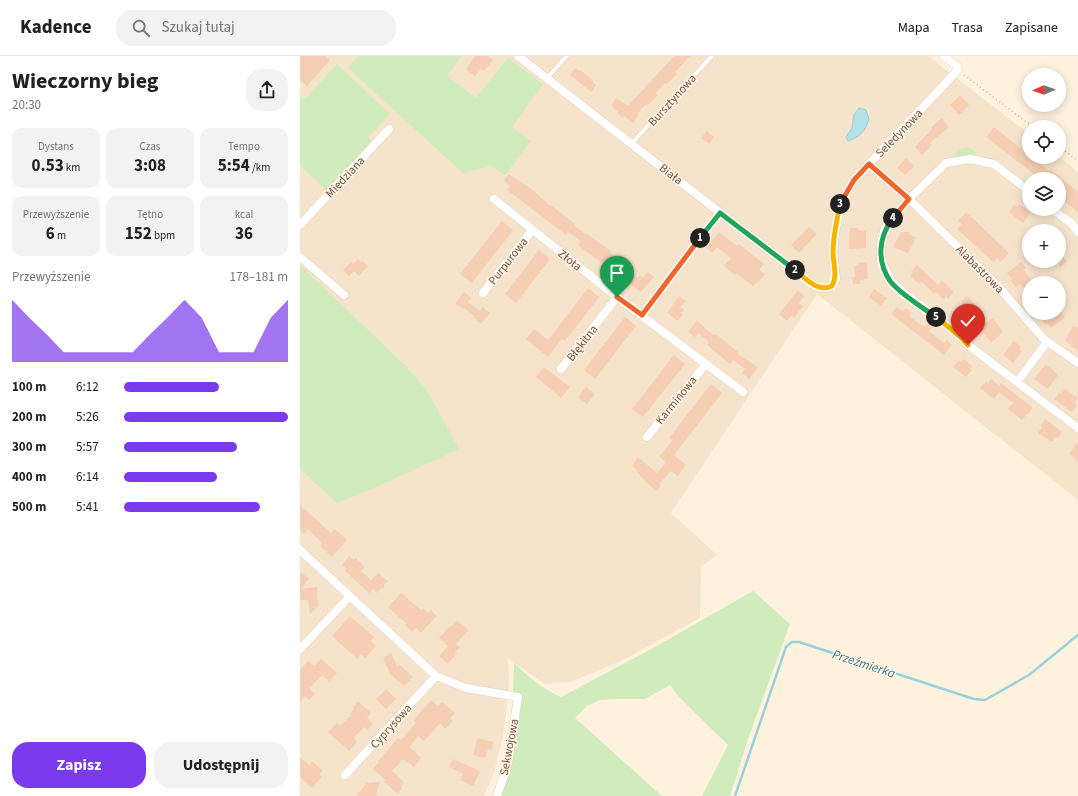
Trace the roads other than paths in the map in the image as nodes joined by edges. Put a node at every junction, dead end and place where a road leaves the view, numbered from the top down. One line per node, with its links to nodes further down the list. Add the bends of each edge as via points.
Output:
1 (518, 56): 5 (street, Biała)
2 (567, 56): 5 (lane)
3 (712, 56): 7 (lane, Bursztynowa)
4 (944, 56): 8 (street, Seledynowa, via 957,66 958,70)
5 (547, 78): 7 (street, Biała)
6 (389, 129): 14 (street, Miedziana)
7 (632, 143): 12 (street, Biała)
8 (869, 164): 11 (street, Alabastrowa); 18 (street, Seledynowa, via 854,180 841,202 833,252 836,279 832,286)
9 (1022, 186): 11 (street, via 994,164 970,159 946,163)
10 (494, 199): 15 (street, Złota)
11 (909, 199): 23 (street, Alabastrowa, via 996,284); 27 (street, via 888,225 881,245 881,260 891,281)
12 (720, 213): 18 (street, Biała, via 812,284); 22 (street)
13 (1061, 216): 16 (street)
14 (300, 225)
15 (532, 230): 19 (street, Purpurowa); 21 (street, Złota)
16 (1078, 232)
17 (300, 257): 20 (street)
18 (826, 289)
19 (483, 293)
20 (344, 295)
21 (617, 297): 22 (street, Złota); 26 (street, Błękitna)
22 (642, 315): 25 (street, Złota)
23 (1048, 342): 24 (street, Alabastrowa); 27 (street)
24 (1078, 363)
25 (706, 364): 28 (street, Złota); 30 (street, Karminowa)
26 (561, 369)
27 (1017, 382): 29 (street)
28 (743, 392)
29 (1078, 428)
30 (647, 437)
31 (300, 550): 32 (street)
32 (350, 596): 33 (street); 34 (street)
33 (300, 649)
34 (436, 676): 35 (street, Cyprysowa); 36 (street, Sekwojowa, via 466,688 518,697 508,763)
35 (345, 775)
36 (497, 796)

